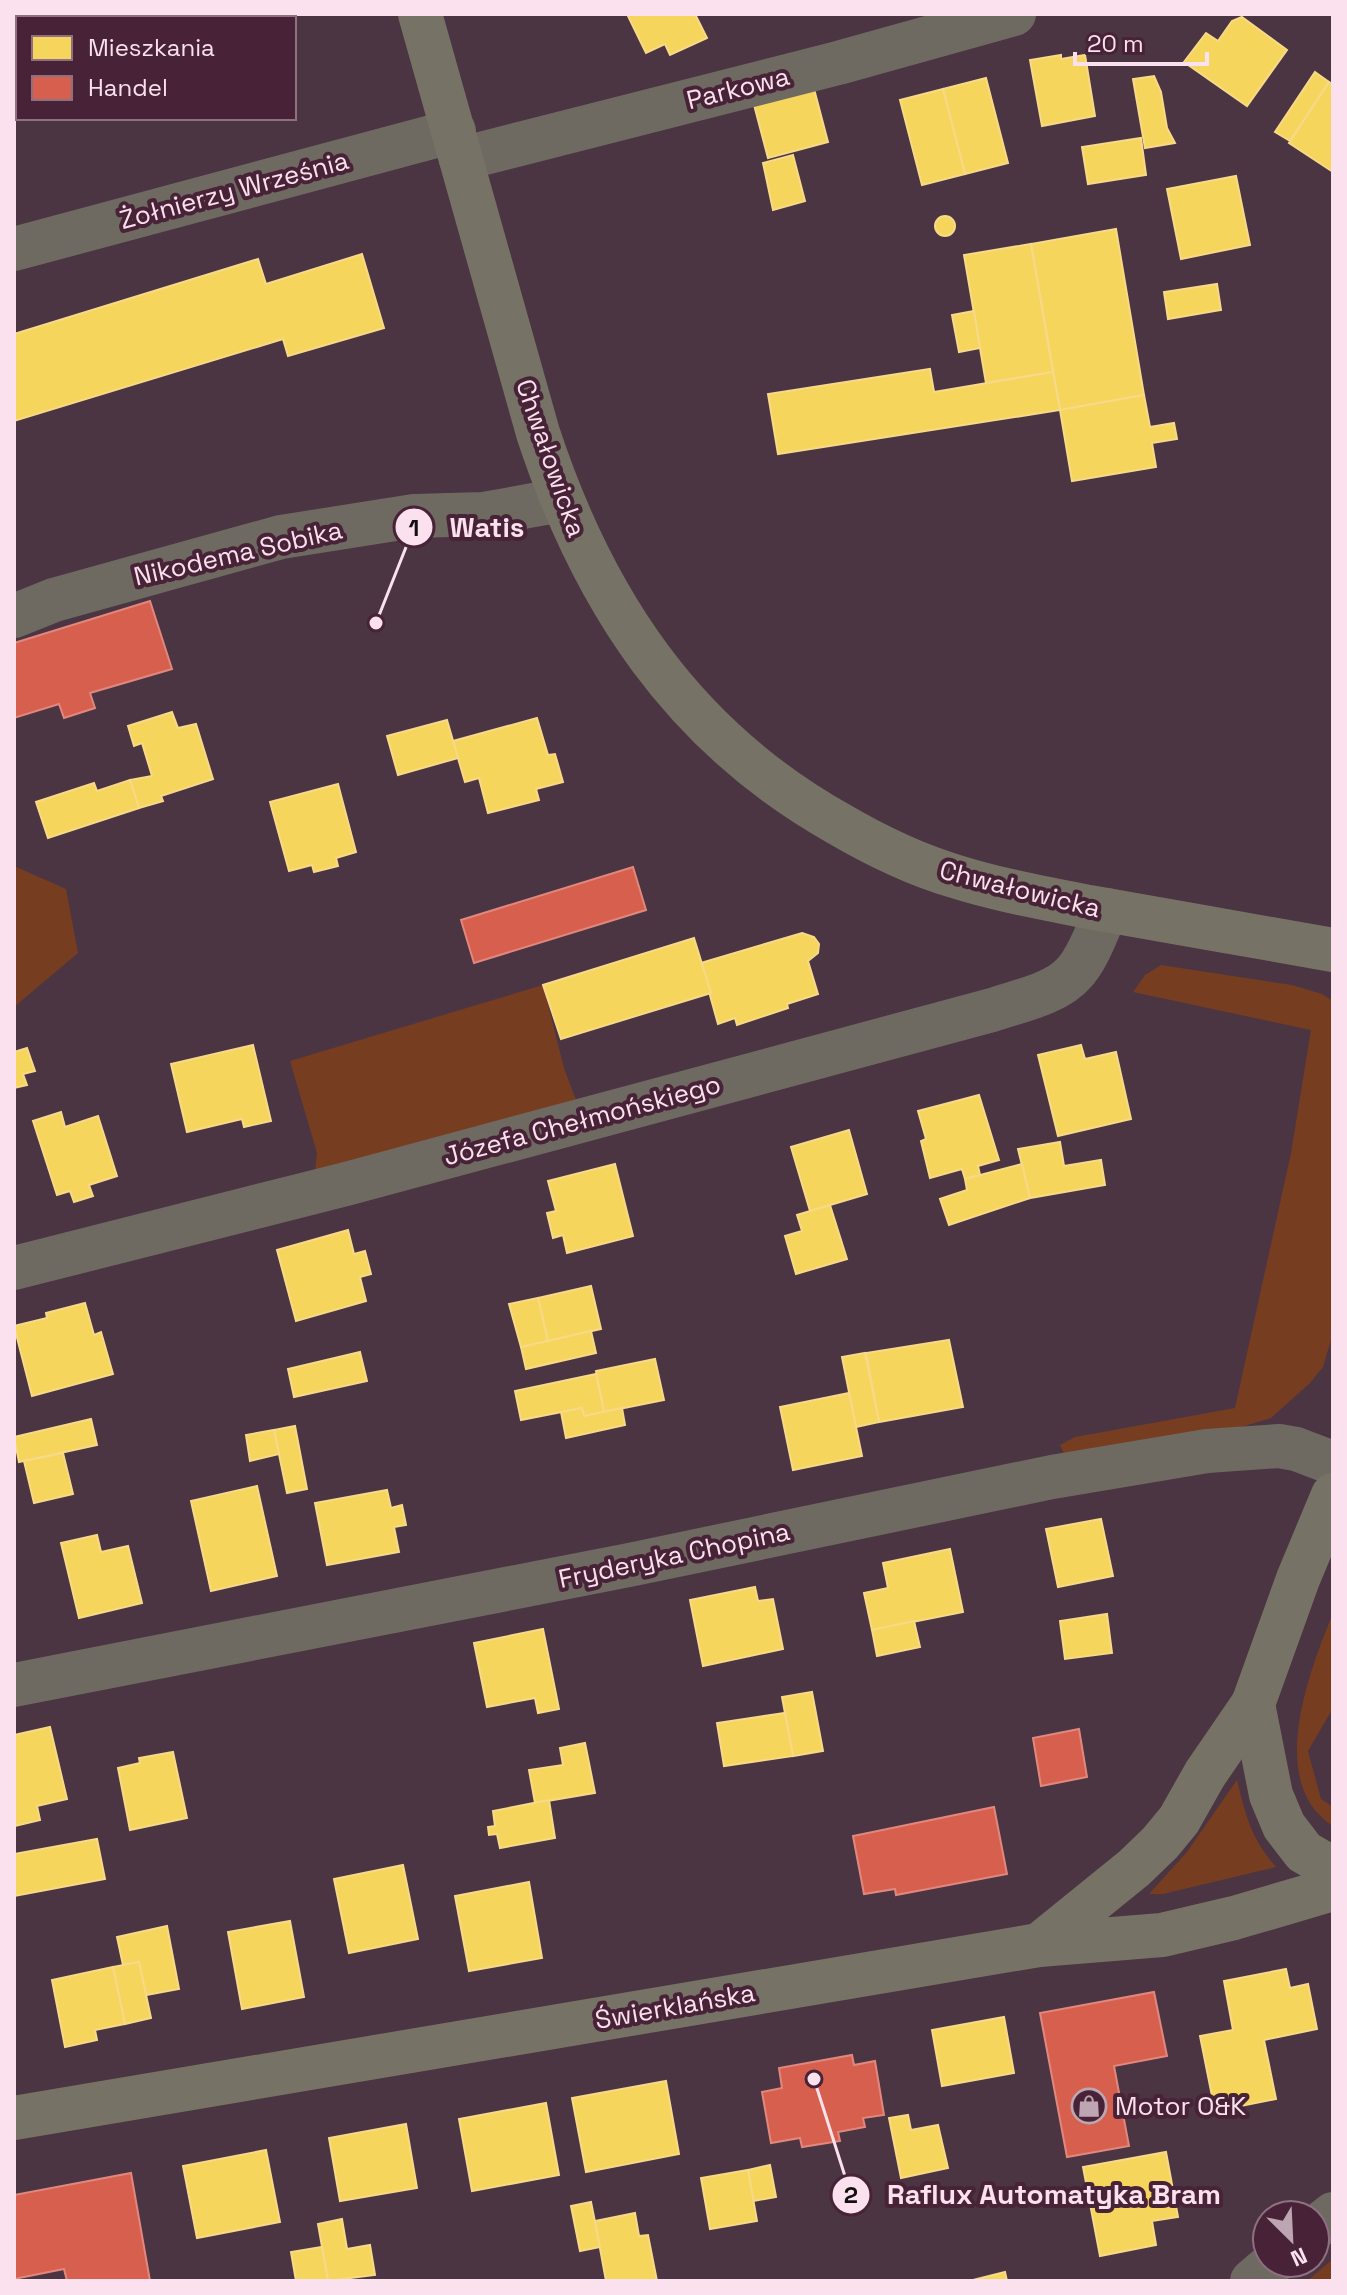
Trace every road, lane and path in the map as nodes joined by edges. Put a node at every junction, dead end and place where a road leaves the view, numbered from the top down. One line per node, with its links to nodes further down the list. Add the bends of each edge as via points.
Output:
1 (420, 14): 3 (main road, Chwałowicka)
2 (1014, 14): 3 (street, Parkowa, via 838,63)
3 (457, 145): 4 (street, Żołnierzy Września); 5 (main road, Chwałowicka)
4 (14, 249)
5 (561, 500): 6 (street, Nikodema Sobika, via 281,537); 7 (main road, Chwałowicka, via 609,597 651,662 714,733 801,803 889,850 951,875)
6 (14, 616)
7 (1107, 910): 8 (main road, Chwałowicka); 9 (street, Józefa Chełmońskiego, via 1072,976 992,1010)
8 (1333, 950)
9 (14, 1268)
10 (1333, 1463): 12 (street, Fryderyka Chopina, via 1279,1446 1192,1453)
11 (1333, 1495): 13 (main road)
12 (14, 1685)
13 (1253, 1704): 14 (main road, via 1276,1810 1292,1840); 16 (main road, via 1160,1843)
14 (1333, 1869)
15 (1333, 1889): 16 (main road, Świerklańska, via 1162,1935)
16 (1039, 1945): 17 (main road, Świerklańska)
17 (14, 2118)

